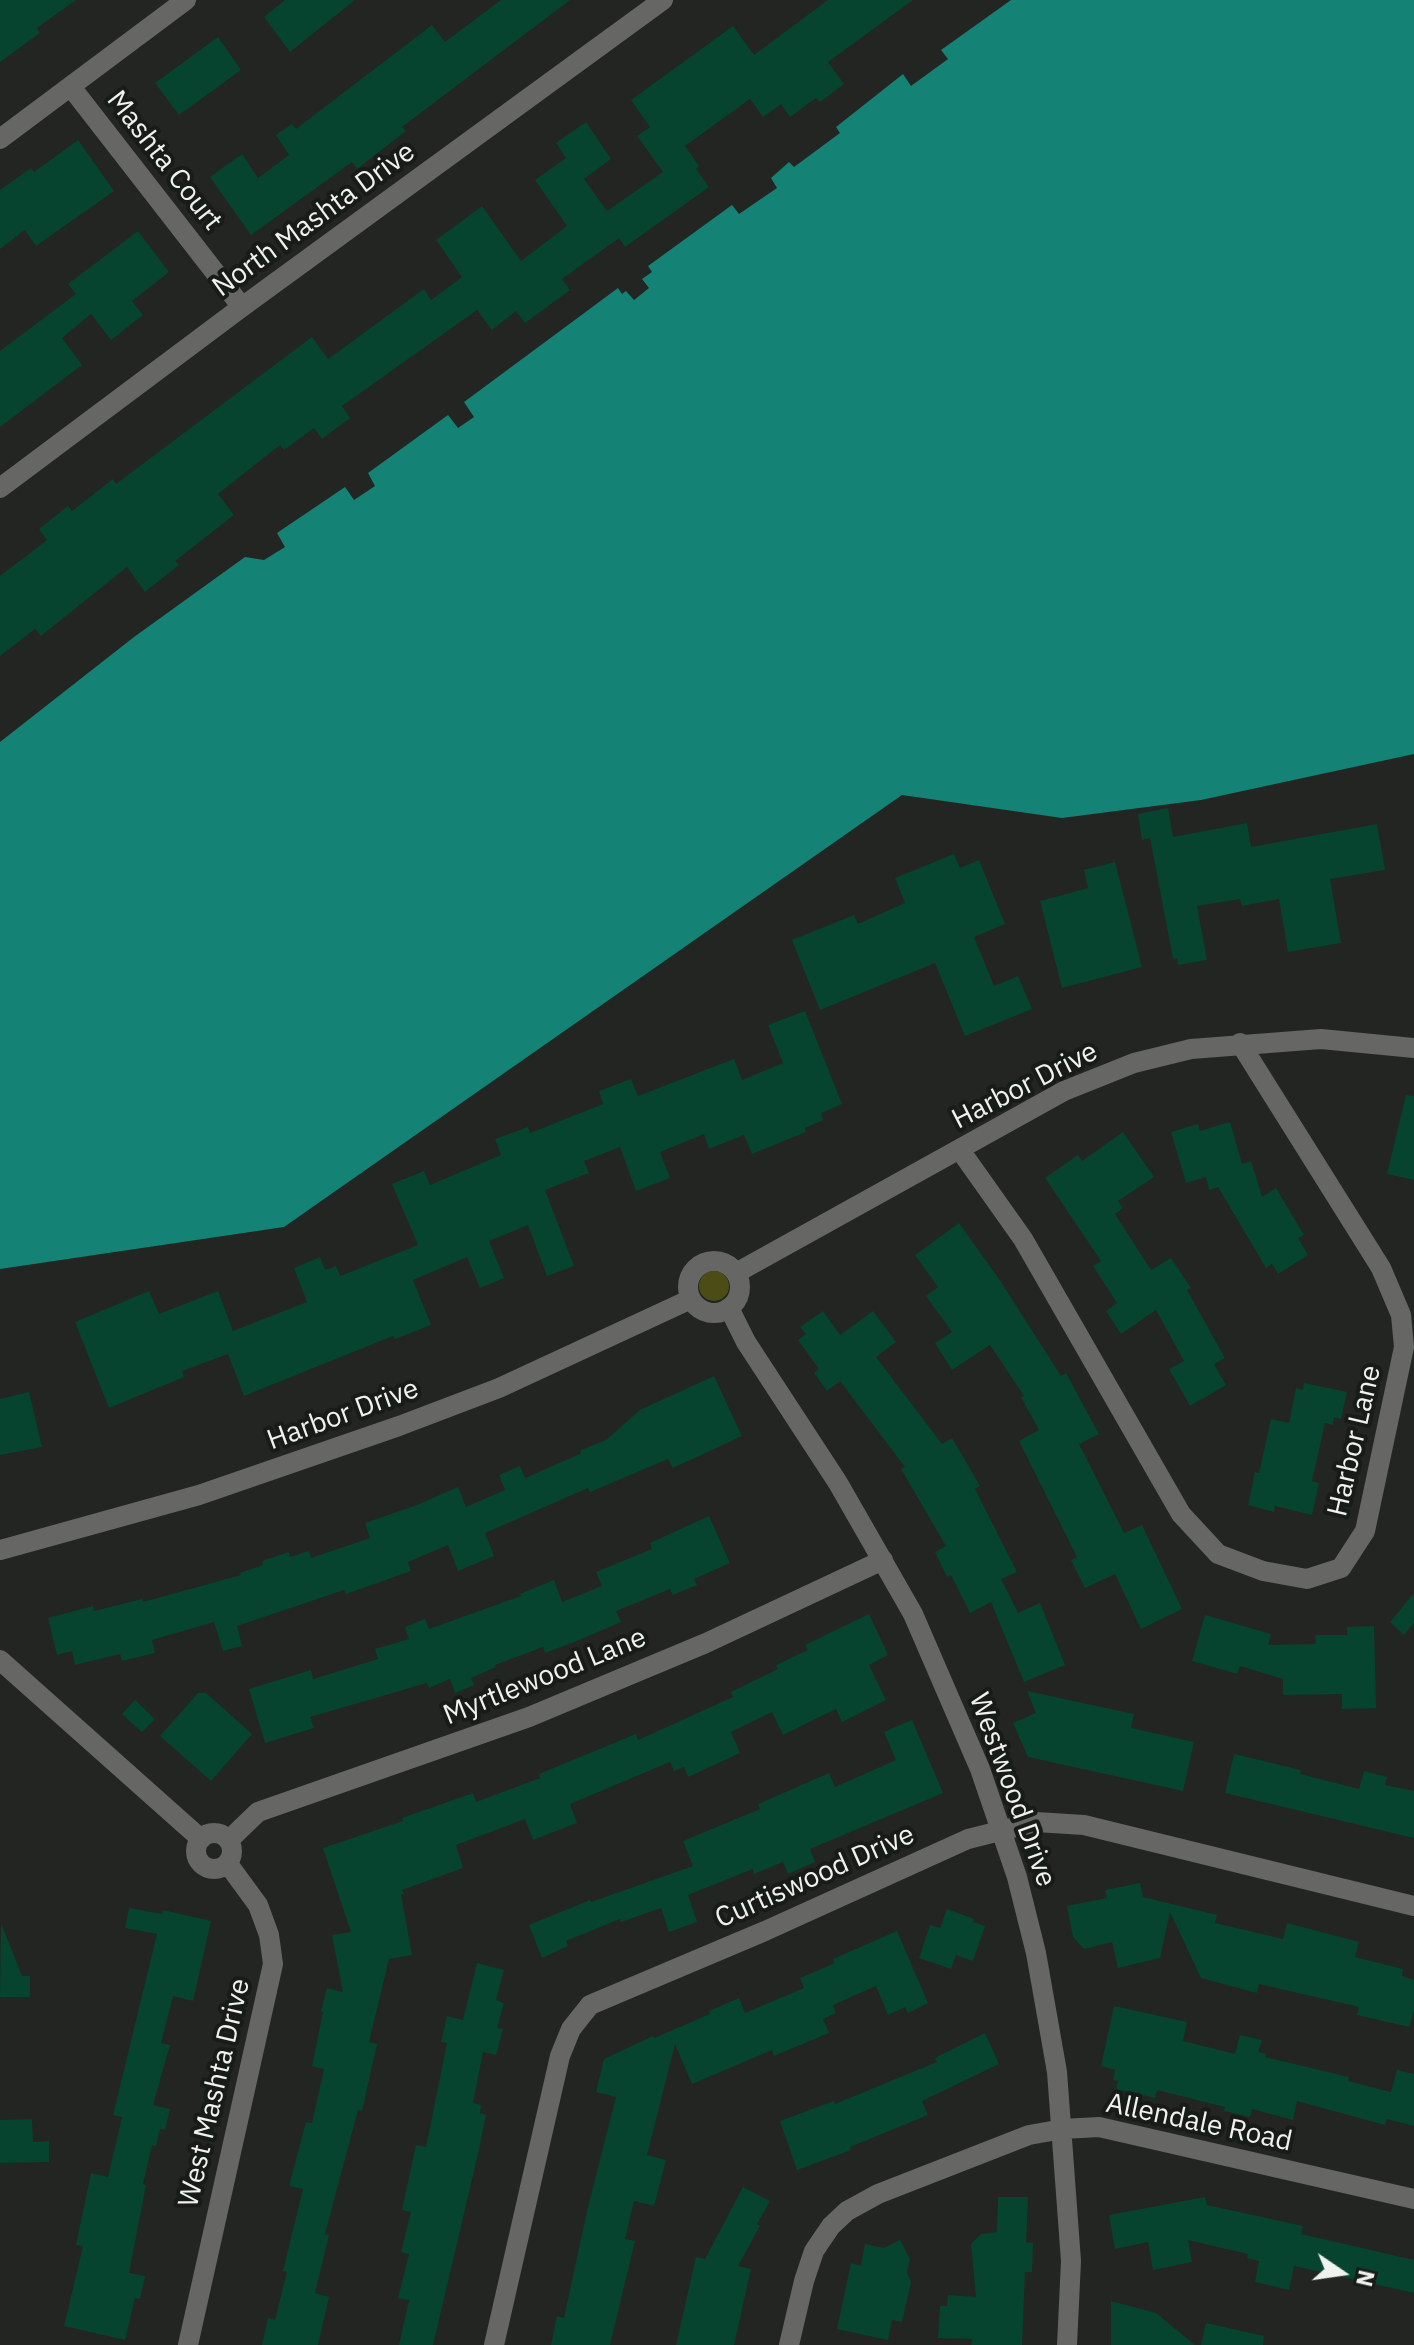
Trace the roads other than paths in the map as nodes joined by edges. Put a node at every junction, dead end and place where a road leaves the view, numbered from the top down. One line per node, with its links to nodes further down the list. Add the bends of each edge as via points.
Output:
1 (186, 0): 3 (street)
2 (663, 0): 5 (street, North Mashta Drive)
3 (71, 87): 4 (street); 5 (street, Mashta Court)
4 (0, 139)
5 (242, 307): 6 (street, North Mashta Drive)
6 (0, 488)
7 (1240, 1043): 8 (street, Harbor Drive, via 1321,1039); 9 (street, Harbor Drive, via 1191,1049 1120,1069 1064,1091); 9 (street, Harbor Lane, via 1381,1268 1401,1315 1404,1347 1365,1531 1341,1568 1307,1579 1263,1571 1218,1554 1181,1514 1023,1239)
8 (1414, 1048)
9 (960, 1150): 10 (street, Harbor Drive)
10 (736, 1273): 11 (street, via 718,1261 700,1265 689,1281); 12 (street, via 740,1289)
11 (691, 1299): 12 (street, via 712,1313); 13 (street, Harbor Drive, via 499,1388 399,1426 199,1495)
12 (729, 1308): 14 (street, Westwood Drive)
13 (0, 1550)
14 (883, 1560): 16 (street, Westwood Drive, via 913,1614 980,1769); 18 (street, Myrtlewood Lane, via 706,1643 529,1717 258,1812)
15 (0, 1660): 17 (street)
16 (1000, 1830): 20 (street, Curtiswood Drive, via 1036,1822 1084,1825); 21 (street, Westwood Drive, via 1036,1953); 24 (street, Curtiswood Drive, via 968,1839 590,2005 571,2029 560,2056)
17 (201, 1839): 18 (street, via 215,1833); 19 (street, via 196,1854 205,1867)
18 (229, 1840): 19 (street)
19 (228, 1864): 23 (street, West Mashta Drive, via 258,1905 273,1964)
20 (1414, 1906)
21 (1063, 2129): 22 (street, Allendale Road, via 1099,2127); 25 (street, Allendale Road, via 1029,2135 847,2211 814,2251); 26 (street, Westwood Drive, via 1071,2261)
22 (1414, 2199)
23 (188, 2345)
24 (494, 2345)
25 (789, 2345)
26 (1067, 2345)

